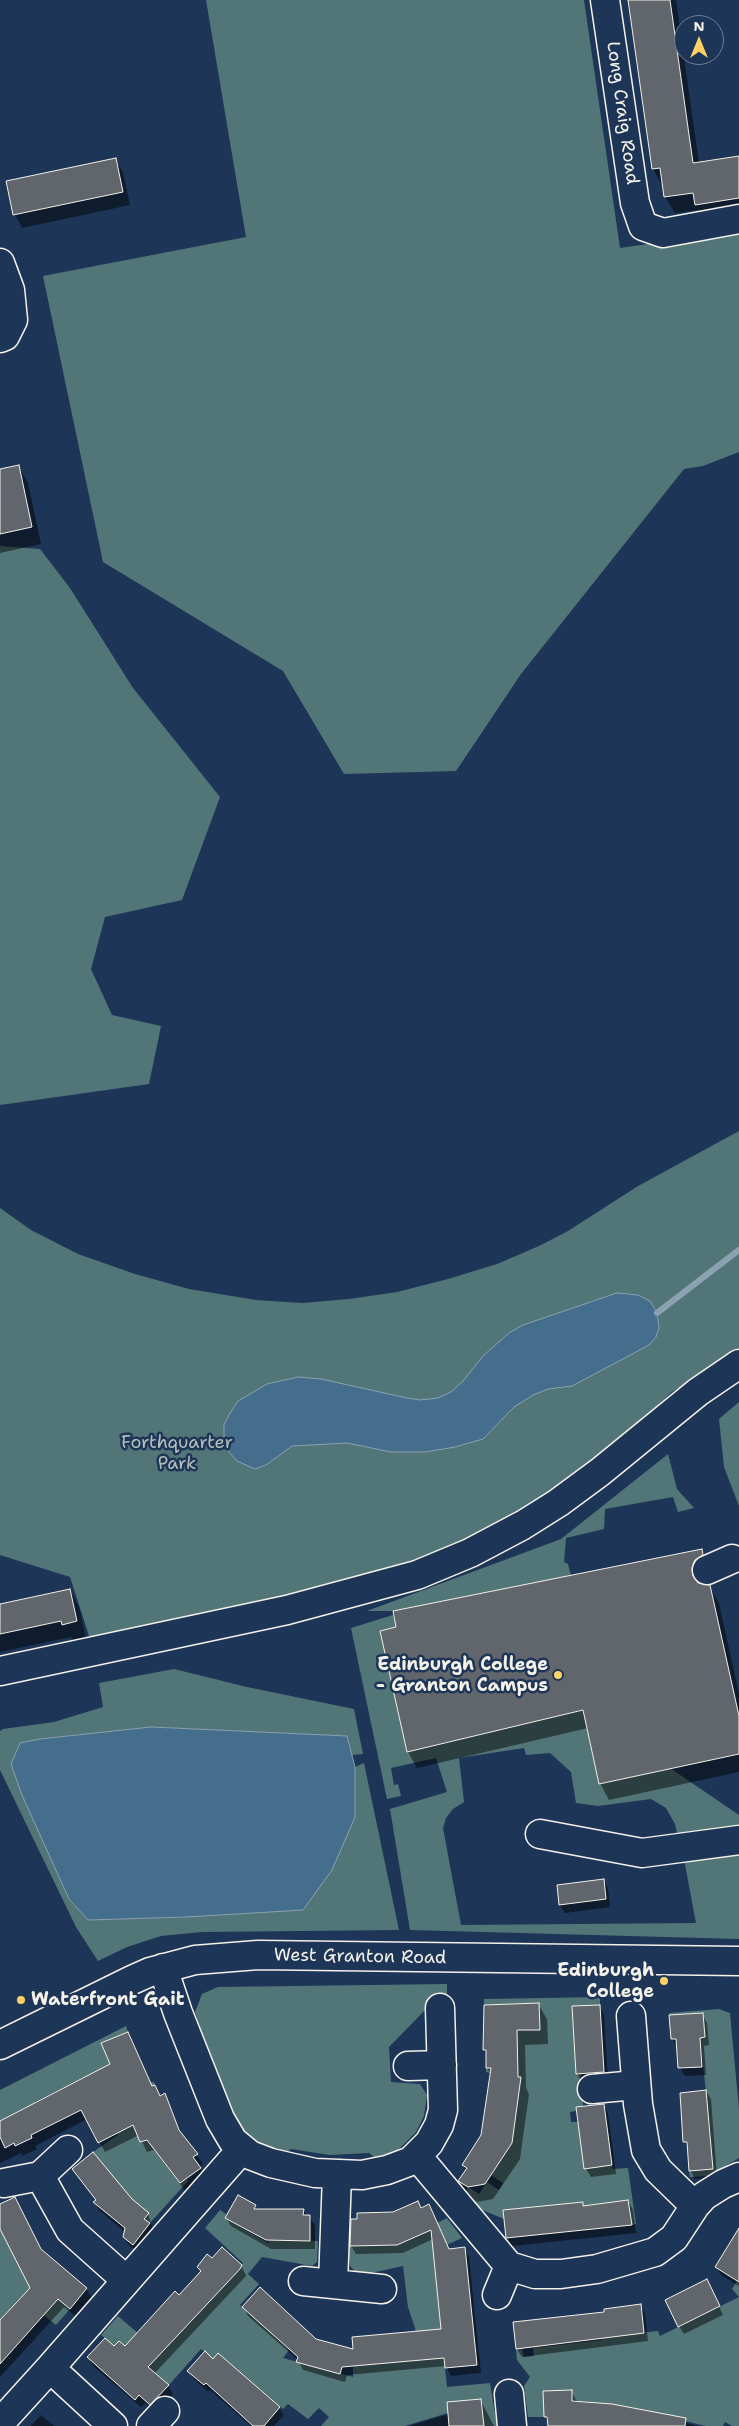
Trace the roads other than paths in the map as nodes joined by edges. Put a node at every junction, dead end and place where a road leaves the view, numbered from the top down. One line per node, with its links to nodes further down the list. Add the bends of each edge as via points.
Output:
1 (605, 0): 2 (street, Long Craig Road, via 635,203 643,226 663,232)
2 (739, 219)
3 (0, 263): 4 (street, via 10,290 13,320 5,336)
4 (0, 338)
5 (739, 1364): 8 (street, via 686,1401 558,1503 470,1553 417,1575 336,1599)
6 (732, 1559): 7 (street)
7 (706, 1570)
8 (0, 1671)
9 (540, 1834): 10 (street, via 642,1853)
10 (739, 1840)
11 (739, 1962): 12 (street, West Granton Road, via 258,1955 195,1960)
12 (163, 1968): 15 (street, West Granton Road, via 99,1995); 20 (street, via 220,2119)
13 (440, 2008): 16 (street)
14 (631, 2016): 18 (street)
15 (0, 2045)
16 (442, 2065): 17 (street); 22 (street, via 440,2125)
17 (408, 2066)
18 (636, 2085): 19 (street); 27 (street, via 643,2138 651,2161)
19 (592, 2089)
20 (242, 2149): 23 (street, via 292,2169); 29 (street)
21 (68, 2150): 24 (street)
22 (417, 2156): 23 (street, via 403,2165 376,2173); 28 (street)
23 (337, 2175): 31 (street)
24 (40, 2176): 26 (street); 29 (street, via 70,2230)
25 (739, 2177): 27 (street, via 717,2187)
26 (4, 2183)
27 (695, 2206): 28 (street, via 674,2238 655,2252 597,2269 562,2274 535,2274)
28 (509, 2266): 33 (street)
29 (126, 2280): 34 (street)
30 (303, 2281): 31 (street)
31 (333, 2284): 32 (street)
32 (382, 2289)
33 (497, 2294)
34 (50, 2368): 36 (street); 37 (street)
35 (509, 2394): 38 (street)
36 (0, 2422)
37 (113, 2426)
38 (512, 2426)

